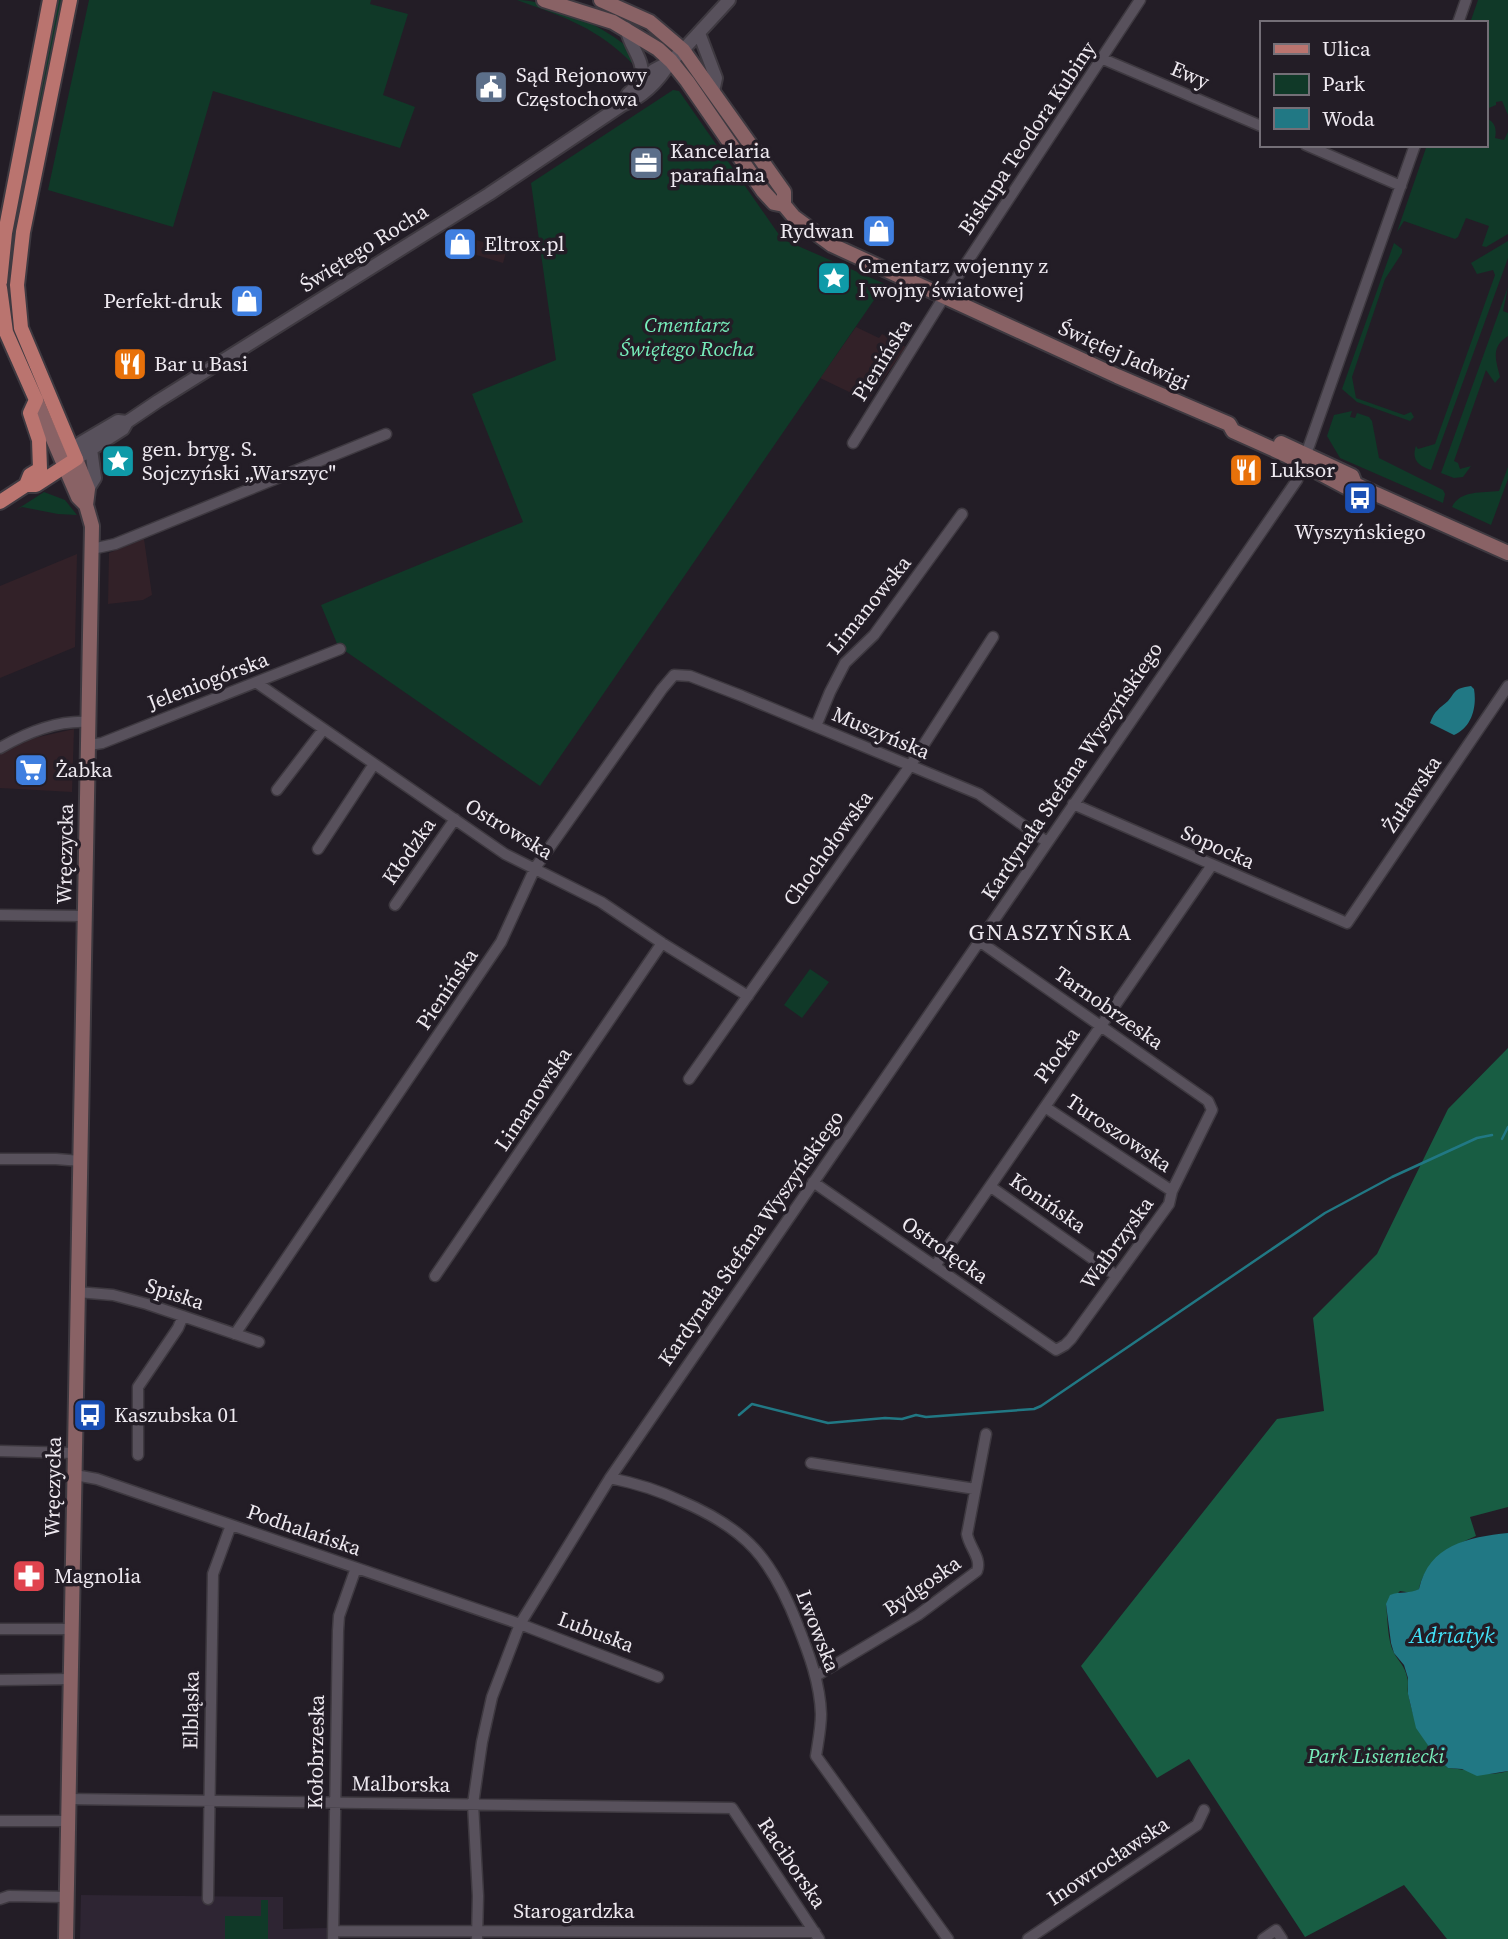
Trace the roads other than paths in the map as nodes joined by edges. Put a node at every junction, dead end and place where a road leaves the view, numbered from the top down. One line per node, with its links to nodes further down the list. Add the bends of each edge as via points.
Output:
1 (50, 0): 22 (main road, via 7,222)
2 (70, 0): 25 (main road, via 23,232)
3 (544, 0): 9 (main road, Świętej Jadwigi)
4 (601, 0): 11 (main road, Świętej Jadwigi, via 650,22)
5 (729, 0): 10 (street, Świętego Rocha)
6 (1140, 0): 12 (street, Biskupa Teodora Kubiny)
7 (1466, 0): 8 (street)
8 (1459, 21)
9 (626, 28): 13 (main road, Świętej Jadwigi); 14 (street, via 643,65)
10 (699, 33): 11 (street, Świętego Rocha); 15 (street, via 716,78)
11 (683, 50): 13 (street, Świętego Rocha); 15 (main road, Świętej Jadwigi)
12 (1103, 58): 17 (street, Ewy); 24 (street, Biskupa Teodora Kubiny)
13 (671, 61): 14 (street, Świętego Rocha); 16 (street, Świętego Rocha, via 656,83); 21 (main road, Świętej Jadwigi, via 763,191 774,203)
14 (643, 80): 16 (street, Świętego Rocha)
15 (713, 92): 21 (main road, Świętej Jadwigi, via 784,192)
16 (622, 105): 28 (street, Świętego Rocha)
17 (1260, 126)
18 (1311, 147): 20 (street)
19 (1414, 147): 20 (street, Kardynała Stefana Wyszyńskiego)
20 (1401, 186): 33 (street, Kardynała Stefana Wyszyńskiego)
21 (784, 205): 24 (main road, Świętej Jadwigi, via 832,245)
22 (0, 282)
23 (0, 288): 26 (main road)
24 (944, 297): 30 (street, Pienińska); 33 (main road, Świętej Jadwigi, via 1229,424 1237,422)
25 (18, 308): 26 (street); 32 (main road)
26 (1, 312): 27 (main road)
27 (36, 400): 32 (main road); 34 (main road, via 30,413 39,440)
28 (127, 422): 31 (street, Świętego Rocha); 32 (street, Świętego Rocha, via 118,421)
29 (386, 434): 40 (street, via 115,544)
30 (853, 443)
31 (91, 449): 32 (street, Świętego Rocha); 36 (street, via 95,478)
32 (68, 457): 34 (main road, Świętego Rocha); 35 (main road, Świętego Rocha, via 36,485); 36 (main road, Wręczycka); 38 (main road, Wręczycka, via 78,497)
33 (1305, 459): 41 (main road, Świętej Jadwigi, via 1352,476 1355,484); 55 (street, Kardynała Stefana Wyszyńskiego, via 1297,480)
34 (40, 469): 35 (main road, Świętego Rocha, via 30,475)
35 (26, 485): 37 (main road, Świętego Rocha)
36 (88, 489): 38 (main road, Wręczycka)
37 (0, 502)
38 (86, 505): 40 (main road, Wręczycka)
39 (961, 514): 48 (street, Limanowska, via 874,635 845,663)
40 (92, 549): 47 (main road, Wręczycka)
41 (1508, 553)
42 (993, 637): 53 (street, Chochołowska)
43 (340, 649): 45 (street, Jeleniogórska)
44 (690, 676): 48 (street, Muszyńska); 60 (street, Pienińska, via 674,676 662,689)
45 (257, 682): 49 (street, Ostrowska); 50 (street, Jeleniogórska)
46 (1508, 686): 64 (street, Żuławska)
47 (89, 722): 50 (main road, Wręczycka); 51 (street, via 65,723)
48 (816, 726): 53 (street, Muszyńska)
49 (323, 730): 52 (street, Ostrowska); 54 (street)
50 (89, 746): 63 (main road, Wręczycka)
51 (0, 748)
52 (374, 764): 56 (street, Ostrowska); 58 (street)
53 (910, 766): 57 (street, Muszyńska, via 979,794); 67 (street, Chochołowska)
54 (277, 790)
55 (1073, 804): 57 (street, Kardynała Stefana Wyszyńskiego); 59 (street, Sopocka)
56 (455, 819): 60 (street, Ostrowska); 61 (street, Kłodzka)
57 (1047, 842): 65 (street, Kardynała Stefana Wyszyńskiego)
58 (318, 849)
59 (1212, 865): 64 (street, Sopocka); 68 (street, Płocka)
60 (535, 868): 66 (street, Ostrowska, via 601,902); 82 (street, Pienińska, via 501,942)
61 (395, 905)
62 (0, 915): 63 (street)
63 (85, 916): 73 (main road, Wręczycka)
64 (1347, 923)
65 (979, 941): 68 (street, Tarnobrzeska); 74 (street, Kardynała Stefana Wyszyńskiego)
66 (662, 943): 67 (street, Ostrowska); 78 (street, Limanowska)
67 (748, 996): 69 (street, Chochołowska)
68 (1101, 1025): 70 (street, Płocka); 71 (street, Tarnobrzeska, via 1208,1101)
69 (689, 1079)
70 (1045, 1107): 75 (street, Płocka); 76 (street, Turoszowska)
71 (1212, 1110): 76 (street, Wałbrzyska)
72 (0, 1159): 73 (street)
73 (81, 1161): 80 (main road, Wręczycka)
74 (813, 1182): 77 (street, Ostrołęcka); 91 (street, Kardynała Stefana Wyszyńskiego)
75 (991, 1187): 77 (street, Płocka); 79 (street, Konińska)
76 (1172, 1191): 79 (street, Wałbrzyska, via 1169,1203)
77 (935, 1266): 84 (street, Ostrołęcka)
78 (435, 1276)
79 (1117, 1276): 84 (street, Wałbrzyska, via 1071,1339)
80 (77, 1292): 81 (street, Spiska, via 113,1295); 87 (main road, Wręczycka)
81 (183, 1316): 82 (street, Spiska); 88 (street, via 138,1388)
82 (235, 1334): 83 (street, Spiska)
83 (259, 1342)
84 (1056, 1350)
85 (986, 1434): 92 (street, Bydgoska)
86 (0, 1451): 87 (street)
87 (75, 1453): 90 (main road, Wręczycka)
88 (138, 1455)
89 (811, 1463): 92 (street)
90 (75, 1475): 93 (street, Podhalańska); 97 (main road, Wręczycka)
91 (610, 1478): 95 (street, Kardynała Stefana Wyszyńskiego); 98 (street, Lwowska, via 659,1491 715,1515 751,1544 787,1598)
92 (975, 1489): 98 (street, Bydgoska, via 967,1534 979,1559 977,1571 918,1615)
93 (231, 1525): 94 (street, Podhalańska); 103 (street, Elbląska, via 213,1574)
94 (356, 1568): 95 (street, Podhalańska); 104 (street, Kołobrzeska, via 339,1616)
95 (520, 1623): 99 (street, Lubuska); 105 (street, Kardynała Stefana Wyszyńskiego, via 492,1697)
96 (0, 1629): 97 (street)
97 (72, 1629): 100 (main road, Wręczycka)
98 (816, 1676): 117 (street, Lwowska, via 821,1717 816,1756)
99 (658, 1677)
100 (71, 1679): 101 (street); 102 (main road, Wręczycka)
101 (0, 1680)
102 (68, 1799): 103 (street, Malborska); 109 (main road, Wręczycka)
103 (209, 1801): 104 (street, Malborska); 112 (street, Elbląska)
104 (335, 1802): 105 (street, Malborska); 114 (street, Kołobrzeska)
105 (473, 1804): 106 (street, Malborska); 113 (street, Kardynała Stefana Wyszyńskiego)
106 (732, 1808): 115 (street, Raciborska)
107 (1204, 1810): 118 (street, Inowrocławska, via 1197,1825)
108 (0, 1821): 109 (street)
109 (68, 1821): 110 (main road, Wręczycka)
110 (67, 1897): 111 (street); 116 (main road, Wręczycka)
111 (0, 1899)
112 (208, 1899)
113 (477, 1934): 114 (street, Starogardzka); 115 (street, Starogardzka)
114 (333, 1935)
115 (817, 1936)
116 (66, 1939)
117 (948, 1939)
118 (1028, 1939)
119 (1263, 1939): 120 (street, via 1276,1930)
120 (1282, 1939)

